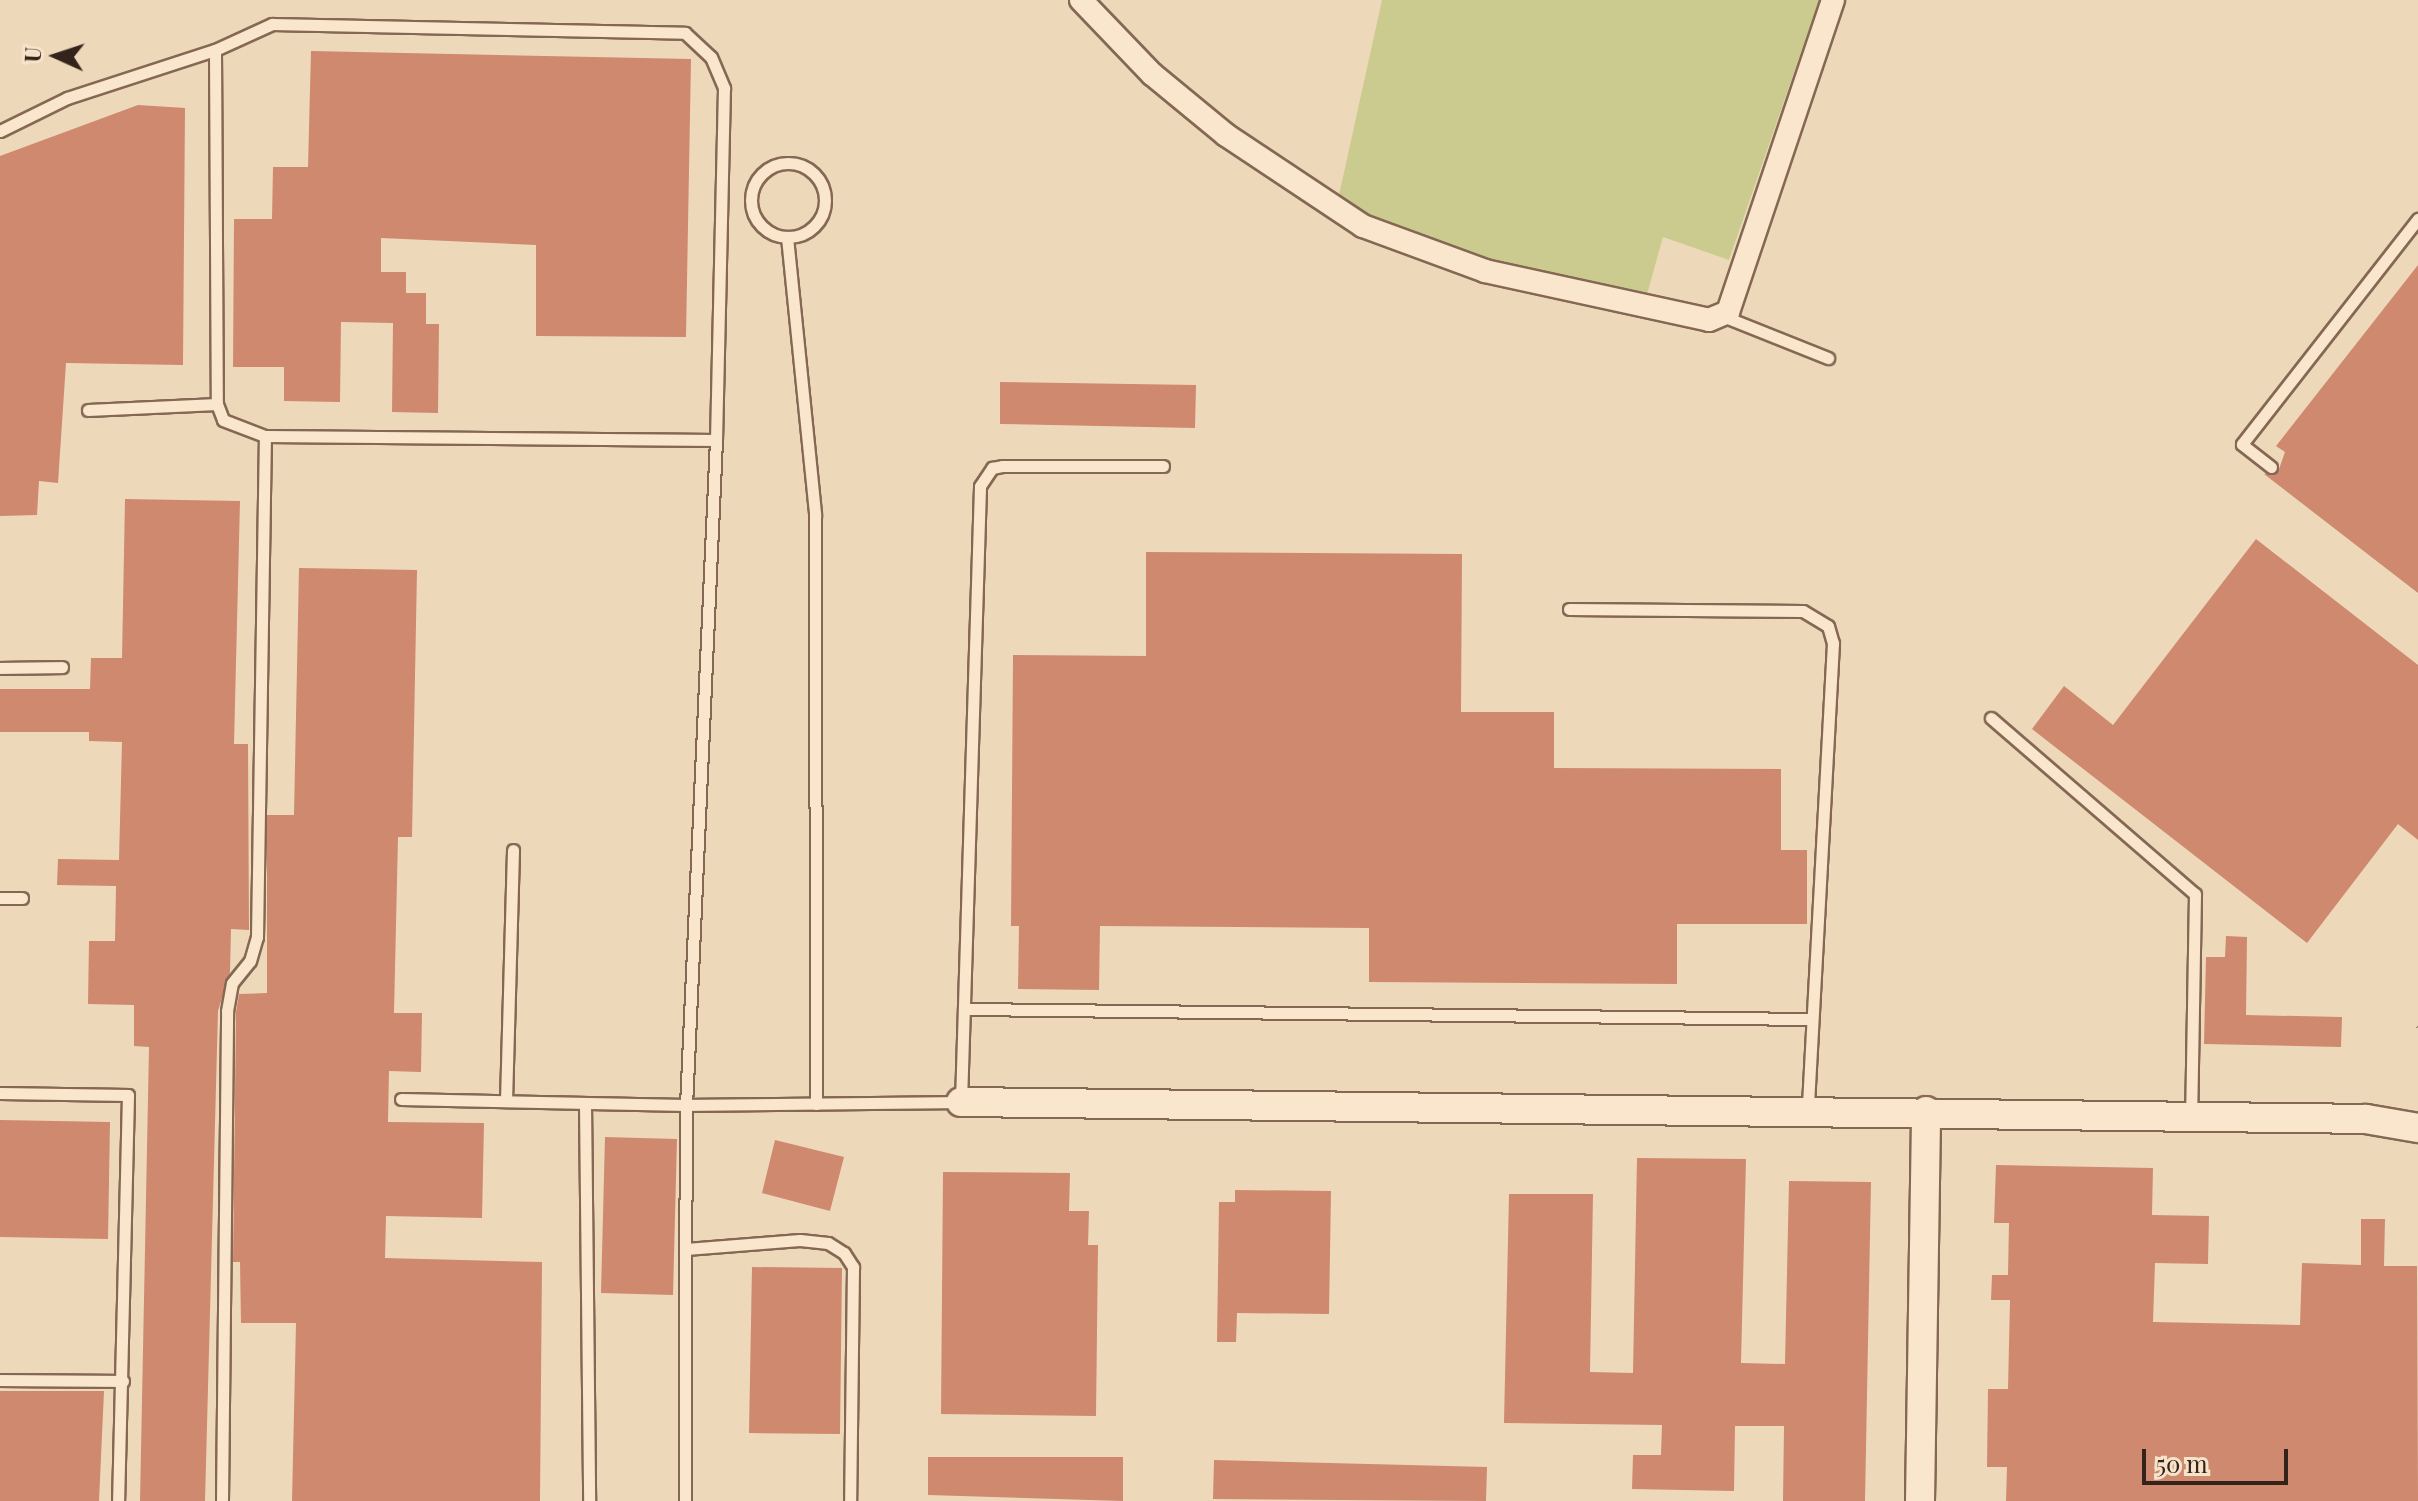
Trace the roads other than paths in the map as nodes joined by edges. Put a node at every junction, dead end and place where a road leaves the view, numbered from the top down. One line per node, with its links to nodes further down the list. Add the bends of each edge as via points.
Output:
1 (1081, 0): 7 (street, via 1152,74 1226,135 1363,226 1485,271 1709,320)
2 (1833, 0): 7 (street)
3 (215, 50): 4 (lane, via 67,98); 9 (lane); 12 (lane, via 272,24 685,33 711,57 724,88)
4 (0, 131)
5 (2418, 219): 14 (lane, via 2242,444)
6 (787, 237): 6 (lane, via 765,229 752,199 759,178 789,163 812,172 825,195 811,230); 29 (lane, via 815,515)
7 (1725, 317): 8 (lane)
8 (1828, 358)
9 (217, 404): 10 (lane); 11 (lane, via 223,420)
10 (88, 410)
11 (265, 436): 12 (lane); 39 (lane, via 257,937 250,961 232,983 227,1011)
12 (716, 440): 30 (lane)
13 (1163, 466): 22 (lane, via 1002,466 992,468 980,486)
14 (2271, 467)
15 (1569, 609): 23 (lane, via 1803,611 1828,626 1833,643)
16 (62, 667): 17 (lane)
17 (0, 668)
18 (1991, 718): 33 (lane, via 2195,894)
19 (513, 850): 26 (lane)
20 (0, 898): 21 (lane)
21 (22, 898)
22 (967, 1009): 23 (lane); 27 (lane)
23 (1812, 1019): 32 (lane)
24 (0, 1093): 37 (lane, via 128,1095)
25 (401, 1099): 26 (lane)
26 (506, 1101): 28 (lane)
27 (961, 1102): 29 (lane); 32 (street)
28 (585, 1103): 30 (lane); 40 (lane)
29 (816, 1104): 30 (lane)
30 (686, 1105): 35 (lane)
31 (1926, 1111): 32 (street); 33 (street); 43 (street)
32 (1808, 1112)
33 (2191, 1118): 34 (street, via 2366,1119)
34 (2418, 1128)
35 (686, 1249): 41 (lane); 42 (lane, via 800,1240 828,1243 844,1253 853,1267)
36 (0, 1380): 37 (lane)
37 (123, 1381): 38 (lane)
38 (118, 1501)
39 (222, 1501)
40 (589, 1501)
41 (685, 1501)
42 (850, 1501)
43 (1920, 1501)

